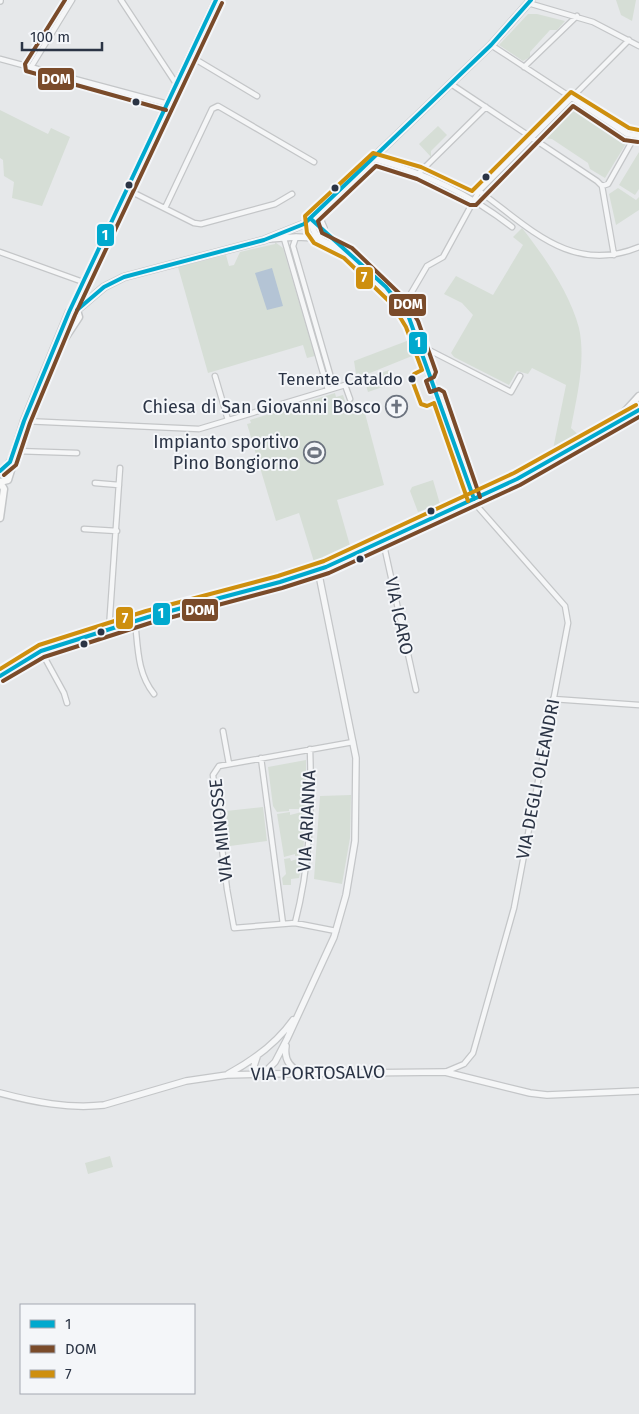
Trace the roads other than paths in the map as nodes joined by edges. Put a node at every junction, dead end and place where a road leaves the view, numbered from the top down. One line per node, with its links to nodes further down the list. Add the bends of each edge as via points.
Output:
1 (72, 0): 11 (street)
2 (121, 0): 14 (street)
3 (216, 0): 9 (street)
4 (529, 1): 5 (street); 7 (main road)
5 (576, 16): 6 (street); 12 (street)
6 (629, 40): 8 (street); 16 (street)
7 (491, 45): 12 (street); 13 (main road)
8 (639, 46)
9 (190, 56): 14 (street); 15 (street)
10 (0, 59): 11 (street)
11 (31, 67): 17 (street)
12 (524, 68): 16 (street)
13 (451, 84): 18 (street); 21 (main road)
14 (177, 85): 17 (street)
15 (257, 96)
16 (572, 98): 19 (street, via 627,134); 20 (street)
17 (168, 104): 25 (street)
18 (486, 107): 20 (street); 23 (street)
19 (637, 136): 24 (street, via 608,184)
20 (531, 137): 24 (street); 26 (street)
21 (374, 159): 23 (street); 29 (main road)
22 (314, 162): 30 (street, via 223,107 215,108)
23 (419, 172): 28 (street)
24 (602, 186): 40 (street)
25 (128, 190): 30 (street); 41 (street)
26 (479, 191): 28 (street); 40 (street, via 558,246 583,256)
27 (292, 194): 30 (street, via 275,204 206,224 194,223)
28 (473, 199): 32 (street); 42 (street, via 443,257 427,266)
29 (324, 207): 31 (main road); 33 (street, via 321,220)
30 (165, 208)
31 (311, 219): 33 (street); 34 (main road); 36 (street, via 312,231)
32 (512, 227)
33 (325, 229): 39 (street)
34 (284, 236): 35 (street); 43 (main road, via 124,277 104,287); 48 (street)
35 (296, 237): 36 (street); 47 (street, via 292,246)
36 (318, 238): 39 (street)
37 (639, 247): 40 (street)
38 (0, 252): 41 (street)
39 (348, 253): 42 (street)
40 (614, 255)
41 (84, 282): 43 (street, via 77,297)
42 (403, 307): 44 (street)
43 (75, 313): 53 (main road, via 48,364)
44 (421, 349): 46 (street, via 429,350 511,392); 63 (street)
45 (215, 376): 52 (street)
46 (520, 376)
47 (334, 388): 48 (street); 50 (street, via 345,385)
48 (328, 390): 52 (street)
49 (639, 396): 54 (main road)
50 (350, 400)
51 (639, 410): 54 (main road)
52 (228, 420): 53 (street, via 199,429)
53 (24, 421): 55 (main road)
54 (611, 425): 63 (main road, via 517,479)
55 (17, 448): 56 (street); 58 (main road); 59 (main road)
56 (77, 453)
57 (120, 468): 62 (street)
58 (1, 471): 59 (main road, via 8,473)
59 (9, 479): 60 (main road); 64 (main road)
60 (0, 482): 64 (main road, via 4,489)
61 (95, 483): 62 (street)
62 (119, 485): 67 (street)
63 (474, 499): 68 (main road); 76 (street, VIA DEGLI OLEANDRI, via 566,608 568,623)
64 (2, 505): 65 (main road)
65 (0, 518)
66 (84, 529): 67 (street)
67 (117, 531): 71 (street)
68 (383, 541): 69 (main road); 74 (street, VIA ICARO)
69 (318, 570): 70 (main road); 80 (street)
70 (135, 621): 71 (main road); 75 (street, via 141,672)
71 (110, 629): 72 (main road)
72 (41, 651): 73 (main road); 77 (street)
73 (0, 676)
74 (416, 690)
75 (154, 694)
76 (553, 699): 78 (street); 90 (street, VIA DEGLI OLEANDRI, via 514,908 473,1053 464,1064)
77 (67, 702)
78 (639, 705)
79 (223, 731): 83 (street)
80 (353, 742): 81 (street, VIA MINOSSE); 86 (street, via 357,778 355,841)
81 (310, 750): 82 (street, VIA MINOSSE); 84 (street, VIA ARIANNA, via 309,852)
82 (261, 758): 83 (street, VIA MINOSSE); 85 (street, VIA ARIANNA)
83 (229, 764): 85 (street, VIA MINOSSE, via 218,766 213,775 232,926 238,929)
84 (295, 922): 85 (street, VIA MINOSSE); 86 (street, VIA MINOSSE)
85 (283, 924)
86 (336, 931): 87 (street)
87 (300, 1010): 88 (street); 89 (street, via 276,1040)
88 (287, 1039): 91 (street, via 286,1057 292,1067); 92 (street, via 275,1062)
89 (257, 1057): 92 (street, via 254,1066); 93 (street)
90 (445, 1072): 91 (street, VIA PORTOSALVO); 94 (street, VIA PORTOSALVO, via 530,1093)
91 (302, 1073): 92 (street, VIA PORTOSALVO)
92 (261, 1074): 93 (street, VIA PORTOSALVO)
93 (226, 1075): 95 (street, VIA PORTOSALVO, via 186,1081 91,1107 48,1104)
94 (639, 1092)
95 (0, 1093)

